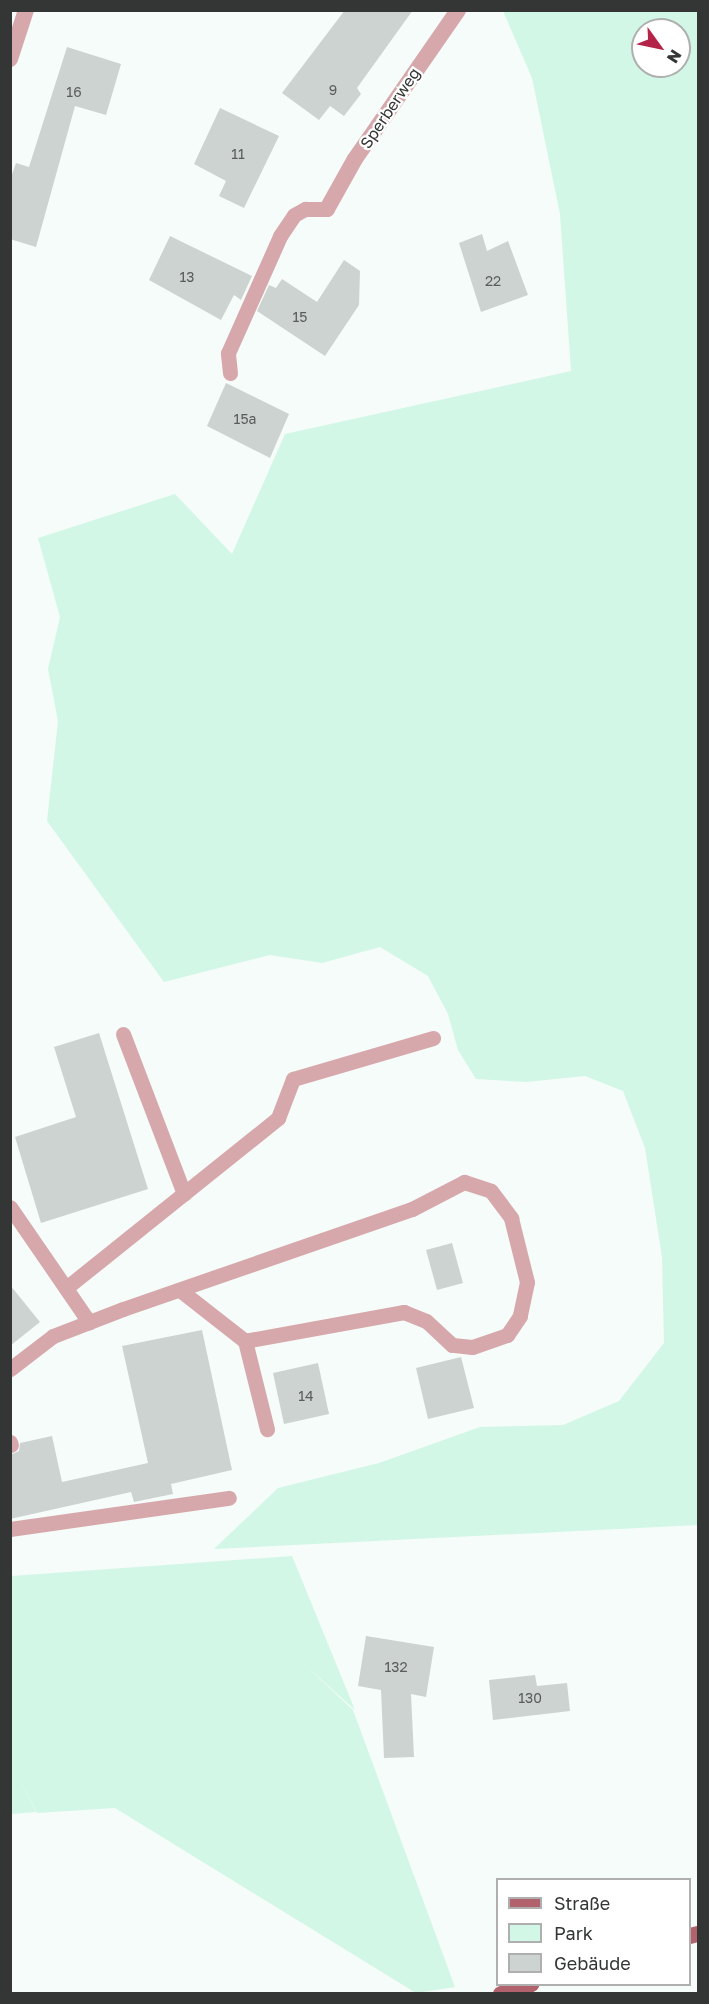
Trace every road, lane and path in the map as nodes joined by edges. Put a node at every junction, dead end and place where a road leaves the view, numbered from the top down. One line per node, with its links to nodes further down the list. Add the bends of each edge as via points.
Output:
1 (26, 10): 3 (street)
2 (458, 10): 4 (street, Sperberweg, via 355,159)
3 (10, 59)
4 (327, 209): 5 (lane, via 305,209 294,215 280,236 228,353)
5 (230, 373)
6 (123, 1034): 8 (lane)
7 (433, 1038): 8 (lane, via 293,1079 278,1118)
8 (184, 1194): 10 (lane)
9 (10, 1207): 10 (lane)
10 (66, 1288): 12 (lane)
11 (180, 1290): 12 (lane); 13 (lane); 13 (lane, via 412,1209 464,1182 491,1191 511,1218 527,1282 520,1316 507,1335 472,1347 452,1345 426,1321 404,1312)
12 (89, 1322): 14 (lane, via 52,1336)
13 (245, 1341): 15 (lane)
14 (10, 1369)
15 (267, 1429)
16 (229, 1498): 17 (lane)
17 (10, 1529)
18 (525, 1986): 19 (main road)
19 (501, 1994)

